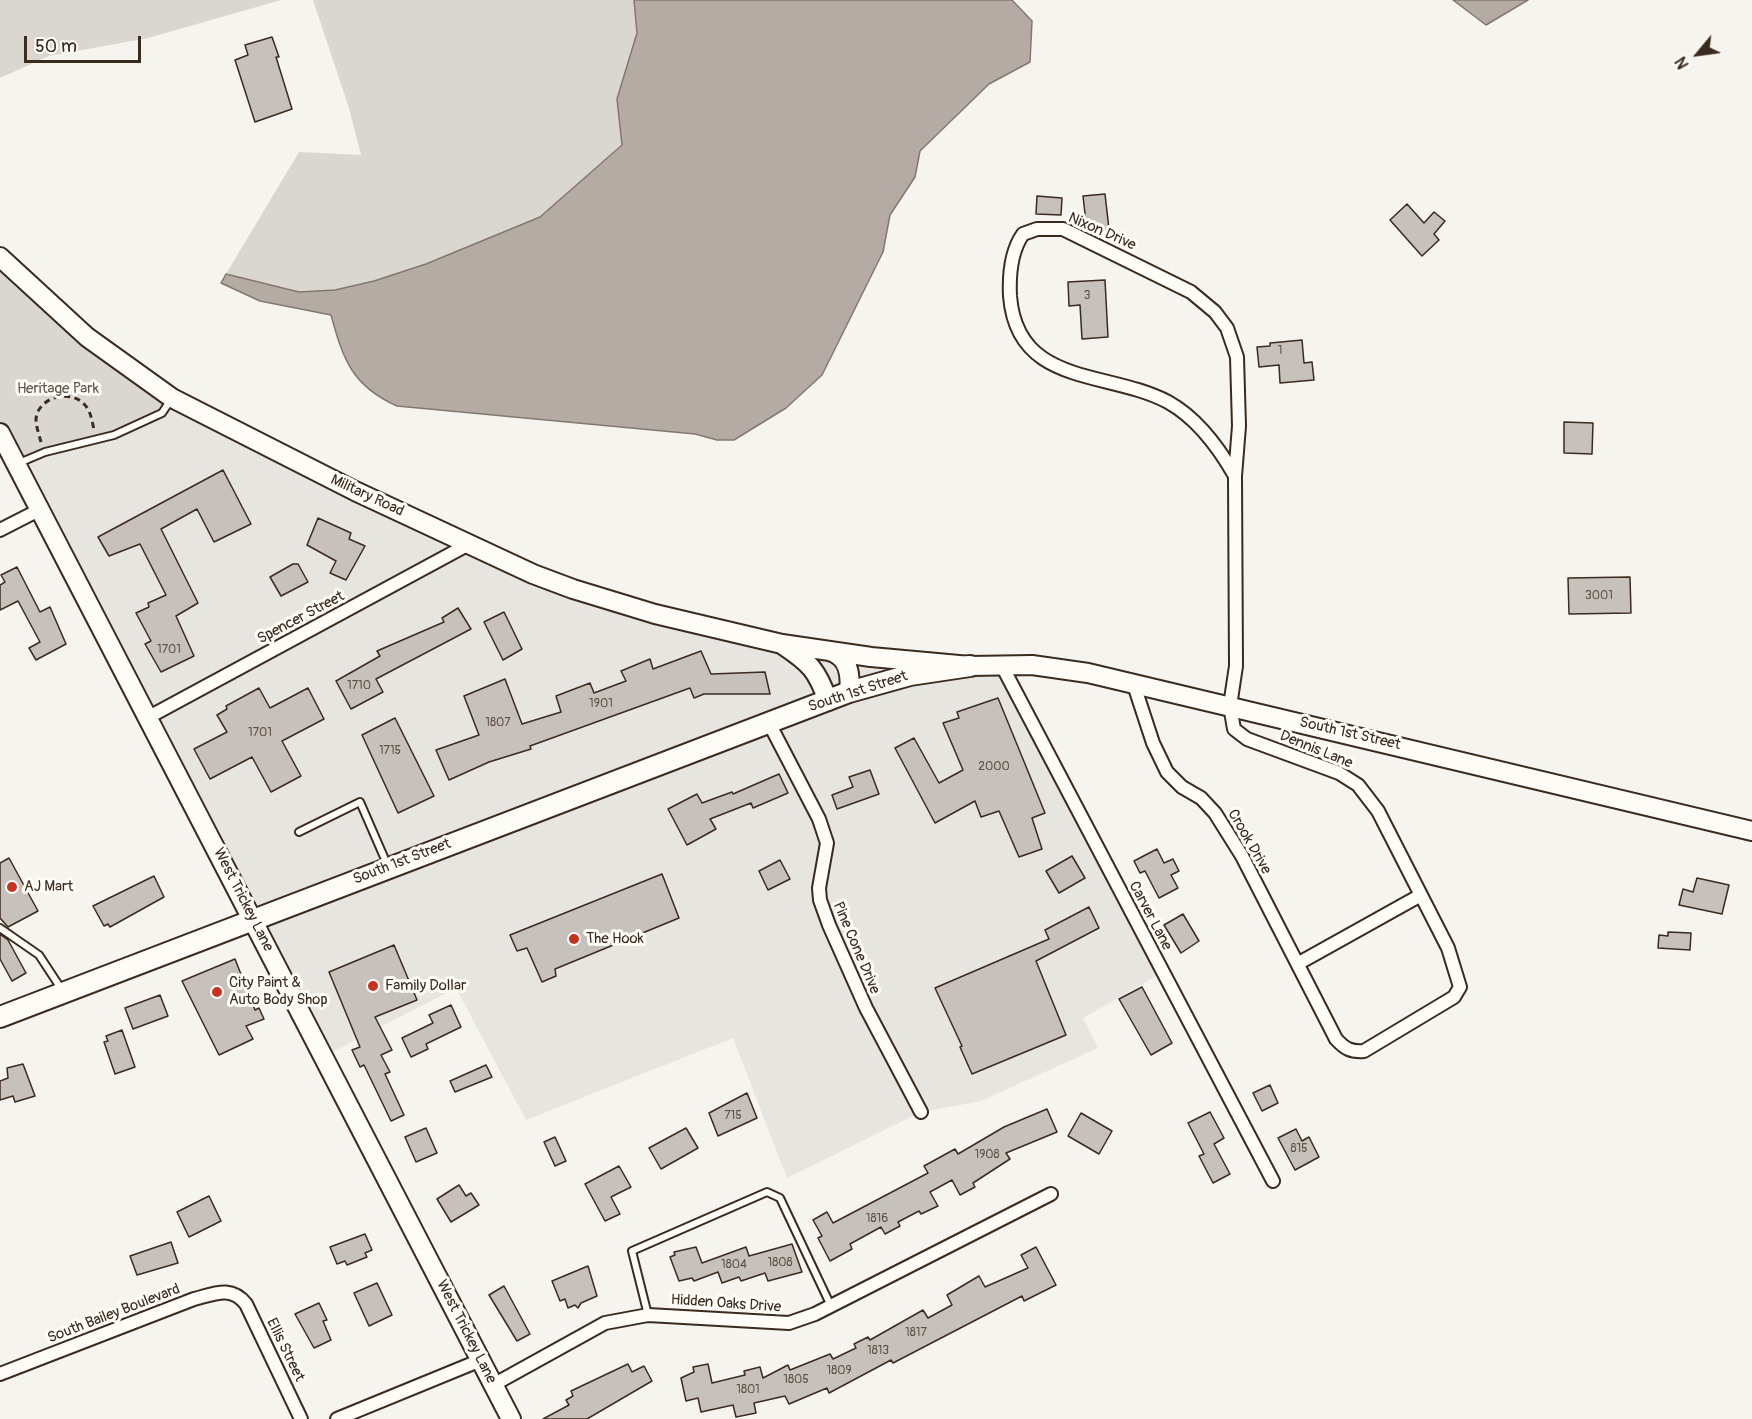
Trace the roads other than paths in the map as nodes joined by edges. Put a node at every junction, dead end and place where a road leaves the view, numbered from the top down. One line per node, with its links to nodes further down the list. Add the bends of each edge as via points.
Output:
1 (0, 257): 2 (street, Military Road, via 87,337)
2 (172, 398): 4 (lane, via 162,413 114,435 45,452); 8 (street, Military Road)
3 (0, 433): 4 (street, West Trickey Lane)
4 (15, 464): 6 (street, West Trickey Lane)
5 (1235, 476): 5 (street, Nixon Drive, via 1239,426 1237,357 1227,328 1215,312 1191,292 1063,229 1037,229 1023,234 1014,252 1010,285 1014,320 1030,348 1057,367 1170,403 1204,431); 16 (street, Nixon Drive, via 1236,666)
6 (39, 510): 7 (street); 17 (street, West Trickey Lane)
7 (0, 530)
8 (469, 544): 9 (street, Military Road, via 533,574 616,604); 17 (street, Spencer Street)
9 (782, 644): 10 (street, Military Road); 15 (street, Military Road, via 812,665)
10 (818, 648): 12 (street, Military Road); 14 (street, Military Road, via 835,652 843,659 851,676)
11 (1001, 664): 12 (street, South 1st Street); 13 (street, South 1st Street); 29 (street, Carver Lane)
12 (970, 666): 14 (main road, South 1st Street, via 910,675)
13 (1133, 682): 16 (street, South 1st Street); 25 (street, Crook Drive, via 1167,772 1215,813)
14 (849, 693): 15 (main road, South 1st Street)
15 (828, 701): 18 (main road, South 1st Street)
16 (1230, 706): 19 (street, South 1st Street); 22 (street, Dennis Lane, via 1234,729 1247,739 1339,773 1359,785 1378,811)
17 (147, 718): 23 (street, West Trickey Lane)
18 (769, 723): 21 (main road, South 1st Street); 28 (street, Pine Cone Drive, via 819,819 827,843 819,900 866,1008)
19 (1752, 831)
20 (298, 832): 21 (lane, via 360,802)
21 (389, 868): 23 (main road, South 1st Street)
22 (1421, 895): 25 (street); 25 (street, Crook Drive, via 1448,948 1460,987 1454,997 1364,1051 1354,1052 1336,1039)
23 (254, 919): 26 (main road, South 1st Street); 34 (street, West Trickey Lane)
24 (0, 928): 26 (lane, via 39,955)
25 (1299, 963)
26 (64, 993): 27 (main road, South 1st Street)
27 (0, 1017)
28 (921, 1112)
29 (1273, 1182)
30 (1052, 1194): 32 (street, Hidden Oaks Drive)
31 (239, 1296): 35 (street, South Bailey Boulevard, via 223,1291 194,1299); 37 (street, Ellis Street)
32 (831, 1306): 33 (street, Hidden Oaks Drive, via 789,1323); 33 (lane, via 780,1198 768,1192 632,1251)
33 (648, 1315): 36 (street, Hidden Oaks Drive, via 605,1323)
34 (481, 1360): 36 (street, West Trickey Lane); 38 (street)
35 (0, 1374)
36 (494, 1385): 39 (street, West Trickey Lane)
37 (301, 1419)
38 (338, 1419)
39 (511, 1419)

